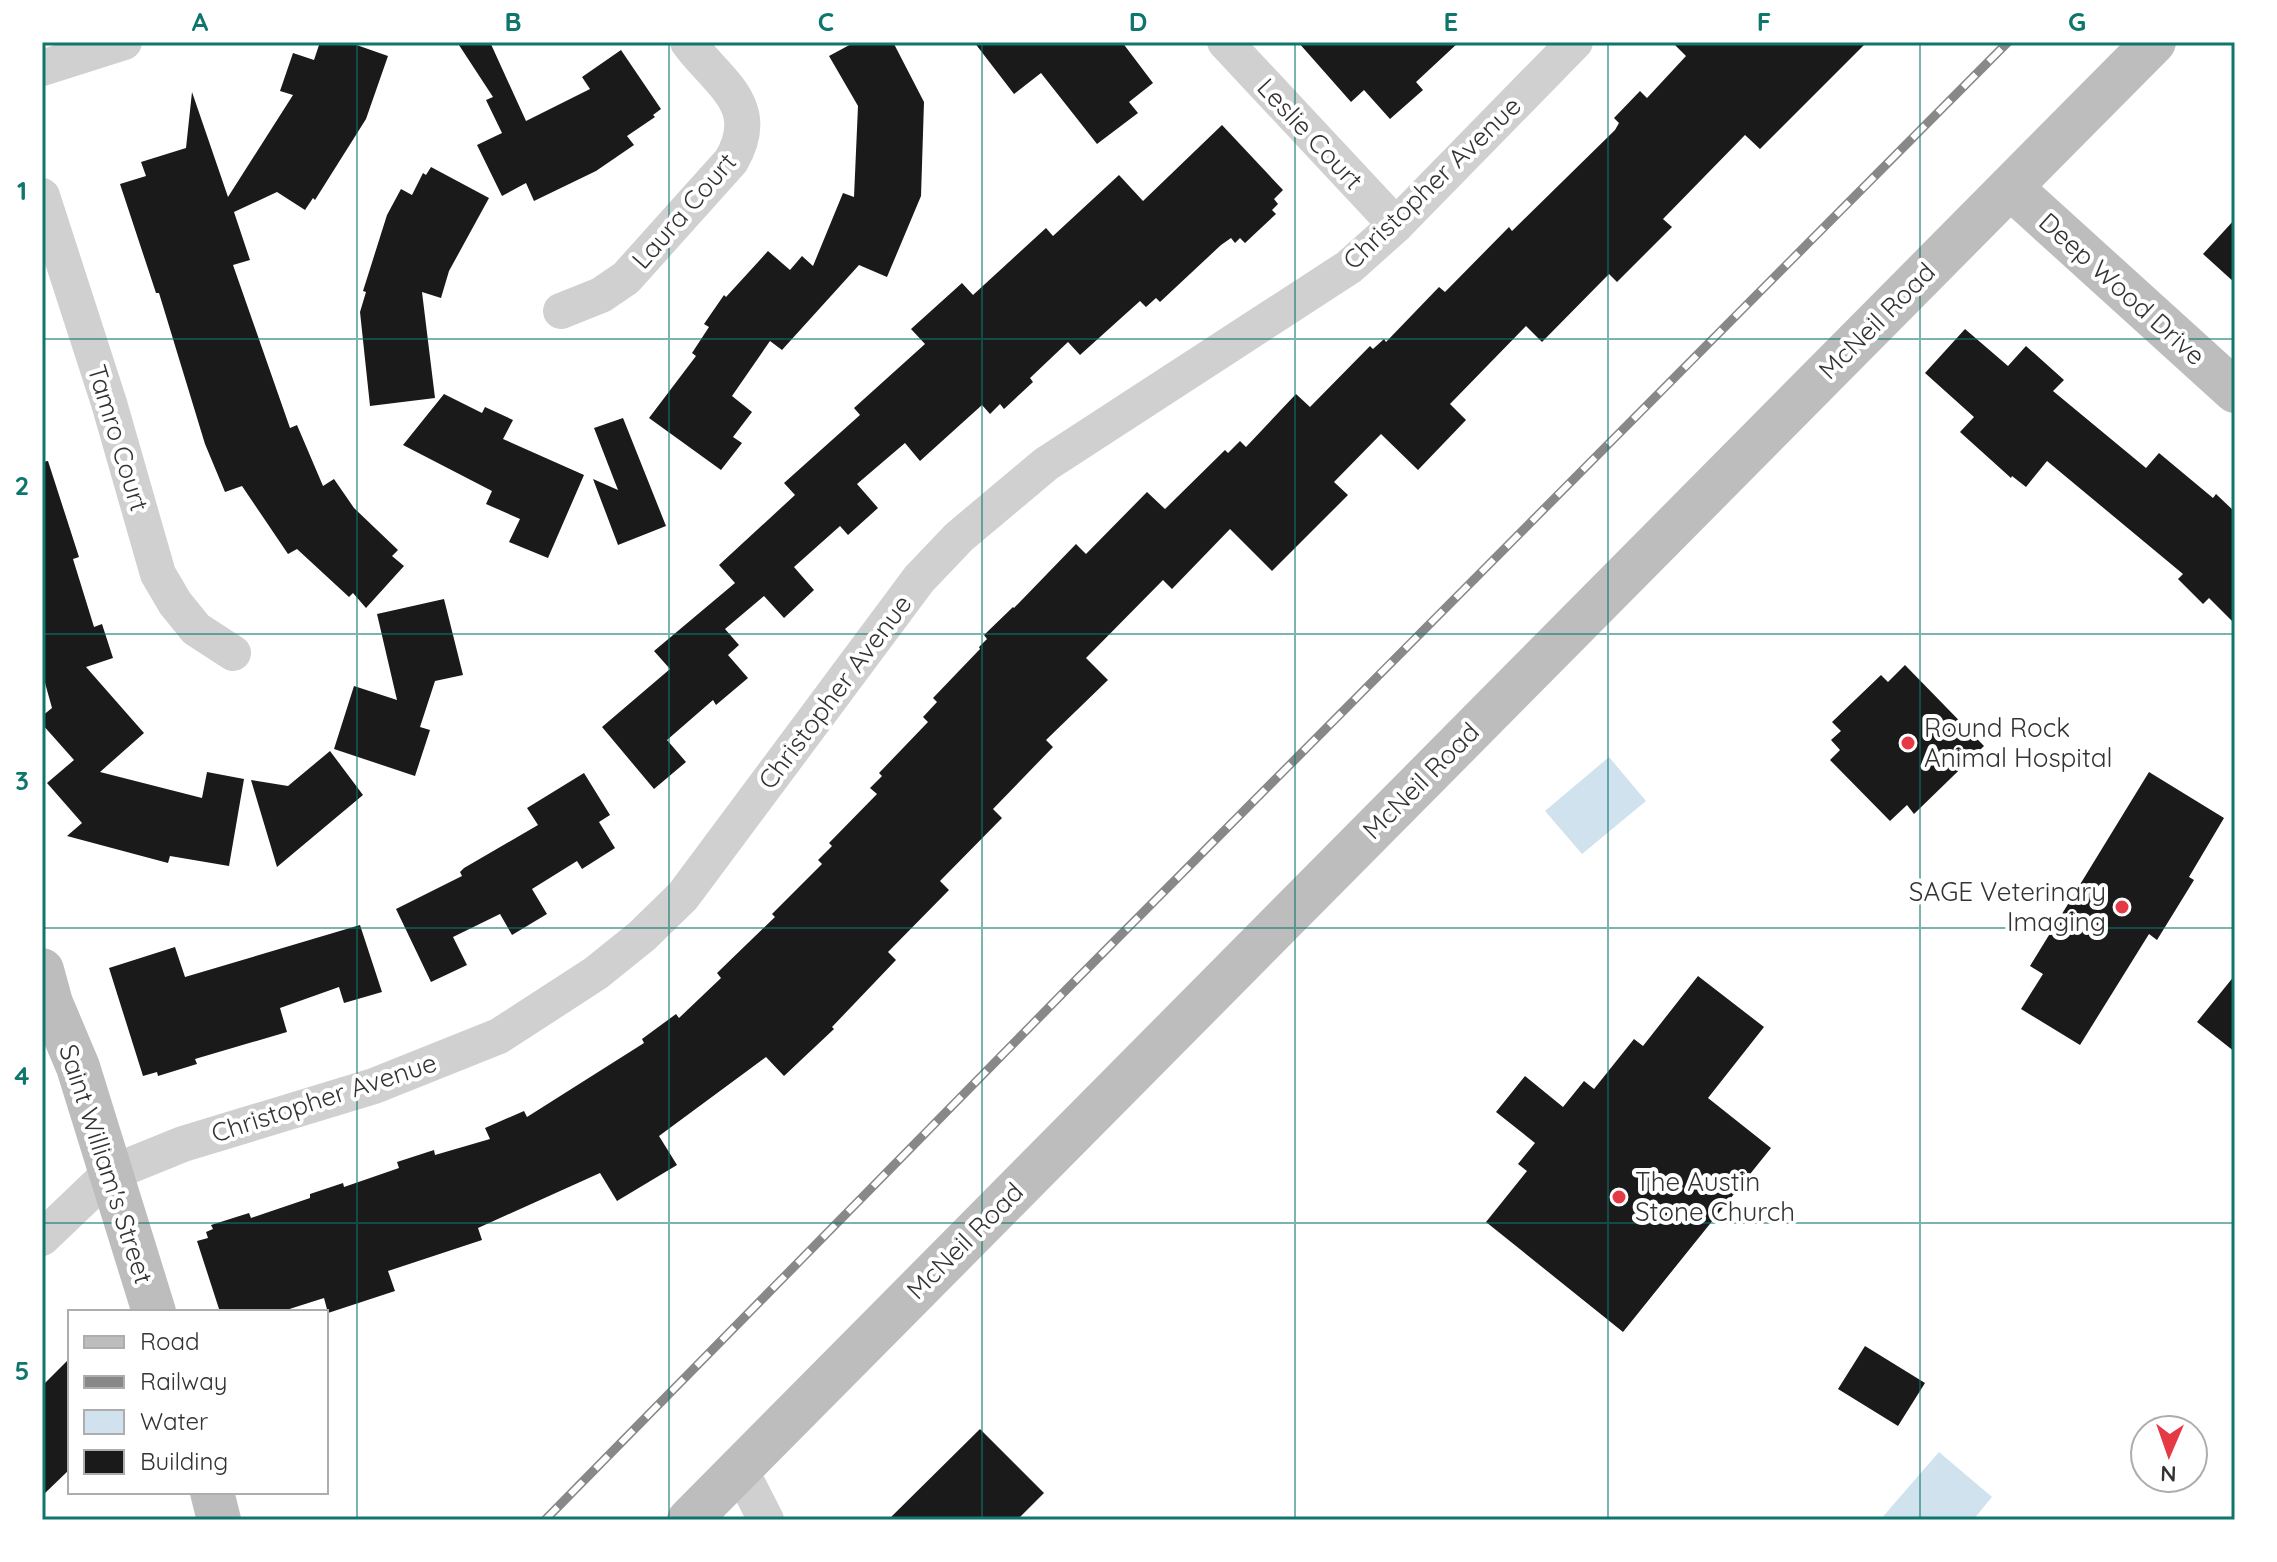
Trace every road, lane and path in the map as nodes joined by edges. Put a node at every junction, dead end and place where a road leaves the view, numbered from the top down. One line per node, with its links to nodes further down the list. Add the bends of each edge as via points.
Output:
1 (124, 42): 6 (street)
2 (688, 42): 10 (street, Laura Court, via 740,106 744,126 739,147 626,278)
3 (1225, 42): 9 (street, Leslie Court)
4 (1575, 42): 9 (street, Christopher Avenue)
5 (2154, 42): 7 (main road, McNeil Road)
6 (42, 68)
7 (2010, 187): 11 (main road, Deep Wood Drive); 17 (main road, McNeil Road)
8 (42, 196): 12 (street, Tamro Court, via 158,574 196,629)
9 (1396, 225): 14 (street, Christopher Avenue, via 1349,267 1046,464 959,537 919,579 683,896 596,973 473,1048 374,1086 183,1144)
10 (561, 311)
11 (2235, 391)
12 (233, 653)
13 (42, 970): 14 (main road, Saint William's Street)
14 (109, 1174): 15 (street, Christopher Avenue); 16 (main road, Saint William's Street)
15 (42, 1238)
16 (153, 1310)
17 (740, 1469): 18 (main road, McNeil Road); 19 (street)
18 (689, 1520)
19 (766, 1520)

